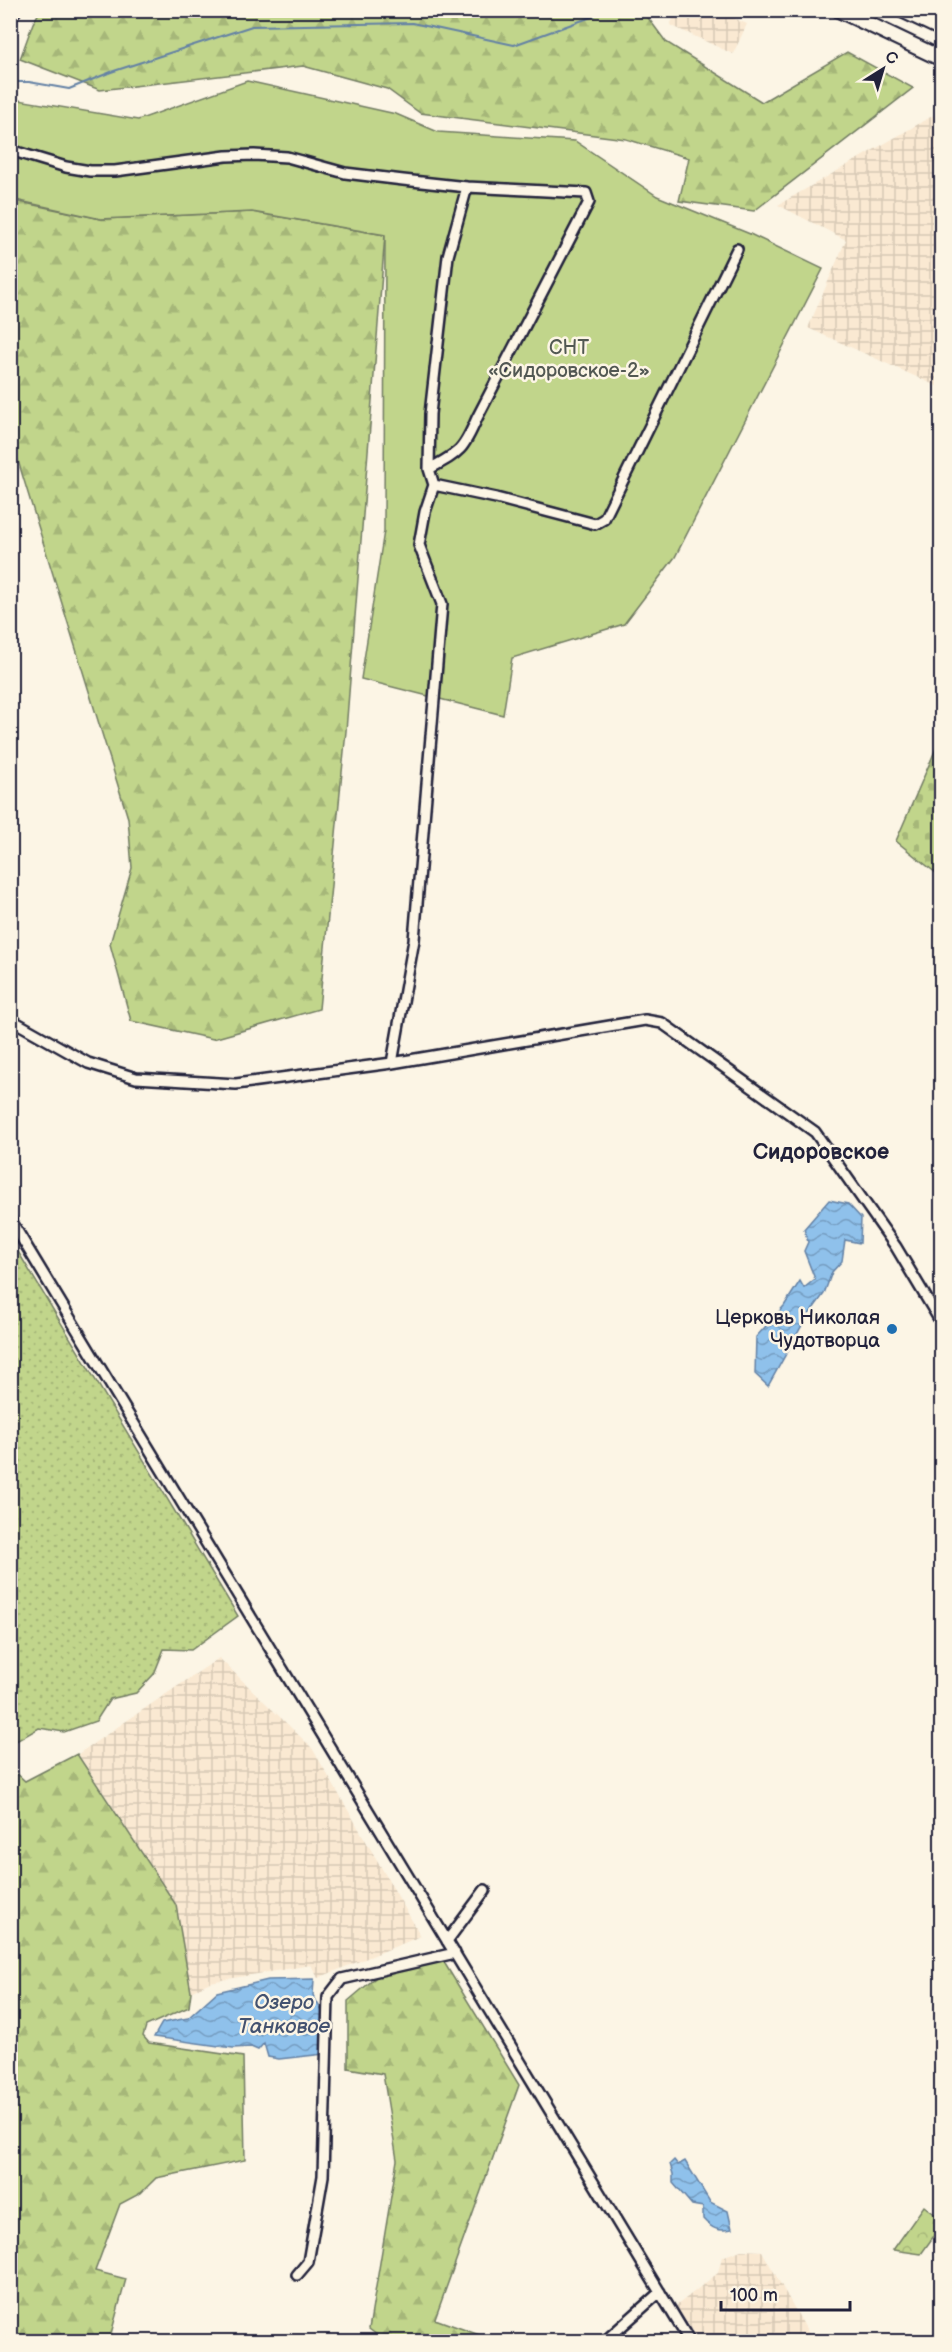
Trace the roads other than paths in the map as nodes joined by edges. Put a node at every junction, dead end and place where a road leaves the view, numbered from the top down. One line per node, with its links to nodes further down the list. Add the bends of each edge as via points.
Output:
1 (14, 10): 4 (highway)
2 (839, 10): 6 (highway)
3 (902, 10): 5 (highway)
4 (10, 14)
5 (942, 29)
6 (942, 59)
7 (10, 150): 8 (street, via 66,167 107,171 226,156 287,157 345,172)
8 (467, 187): 10 (street, via 448,256 430,414); 10 (street, via 586,193 589,202 468,439 458,453)
9 (737, 249): 11 (street, via 604,519 595,524)
10 (429, 469): 11 (street)
11 (434, 485): 13 (street, via 419,545 442,604 414,940)
12 (10, 1019): 13 (street, via 88,1063 136,1078 236,1084)
13 (392, 1063): 15 (street, via 645,1020 662,1023 815,1132 896,1247)
14 (10, 1219): 17 (street)
15 (942, 1324)
16 (485, 1890): 17 (street)
17 (447, 1941): 18 (street)
18 (455, 1953): 19 (street, via 342,1979 328,1997 323,2176 308,2262); 20 (street)
19 (297, 2274)
20 (660, 2292): 21 (street); 22 (street)
21 (604, 2342)
22 (690, 2342)

